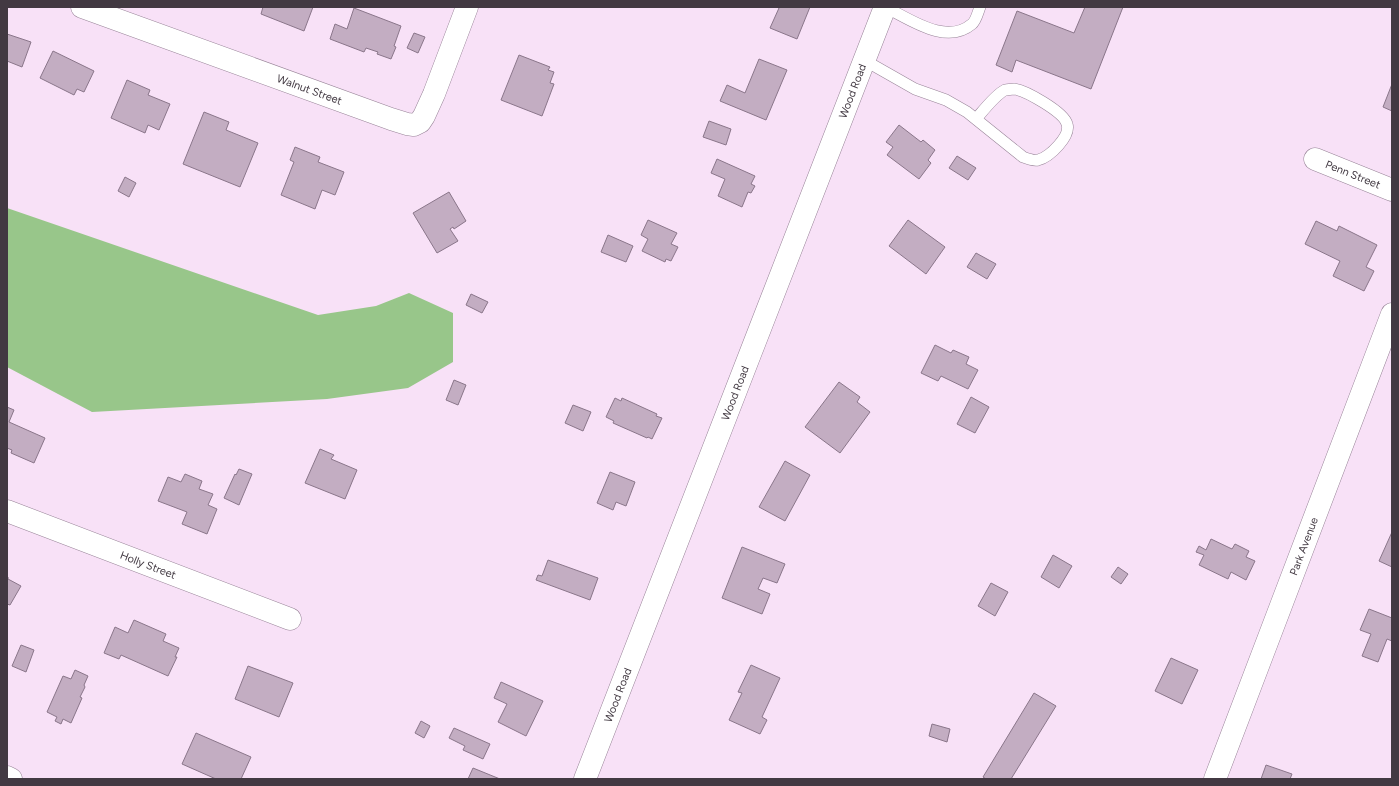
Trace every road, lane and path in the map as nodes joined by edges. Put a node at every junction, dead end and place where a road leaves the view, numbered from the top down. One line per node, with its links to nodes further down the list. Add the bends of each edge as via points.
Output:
1 (82, 7): 2 (street, Walnut Street, via 391,119 414,125 424,116 434,94)
2 (467, 7)
3 (885, 7): 4 (lane, via 931,30 955,33 973,24); 5 (street, Wood Road)
4 (980, 7)
5 (864, 60): 6 (lane, via 915,89 946,100); 14 (street, Wood Road)
6 (976, 119): 6 (lane, via 1003,142 1032,160 1046,157 1054,151 1067,132 1067,123 1060,114 1014,89 1004,90)
7 (1315, 159): 8 (street, Penn Street)
8 (1392, 190)
9 (1392, 314): 15 (street, Park Avenue)
10 (7, 511): 11 (street, Holly Street)
11 (290, 619)
12 (7, 777): 13 (street)
13 (11, 779)
14 (585, 779)
15 (1215, 779)

